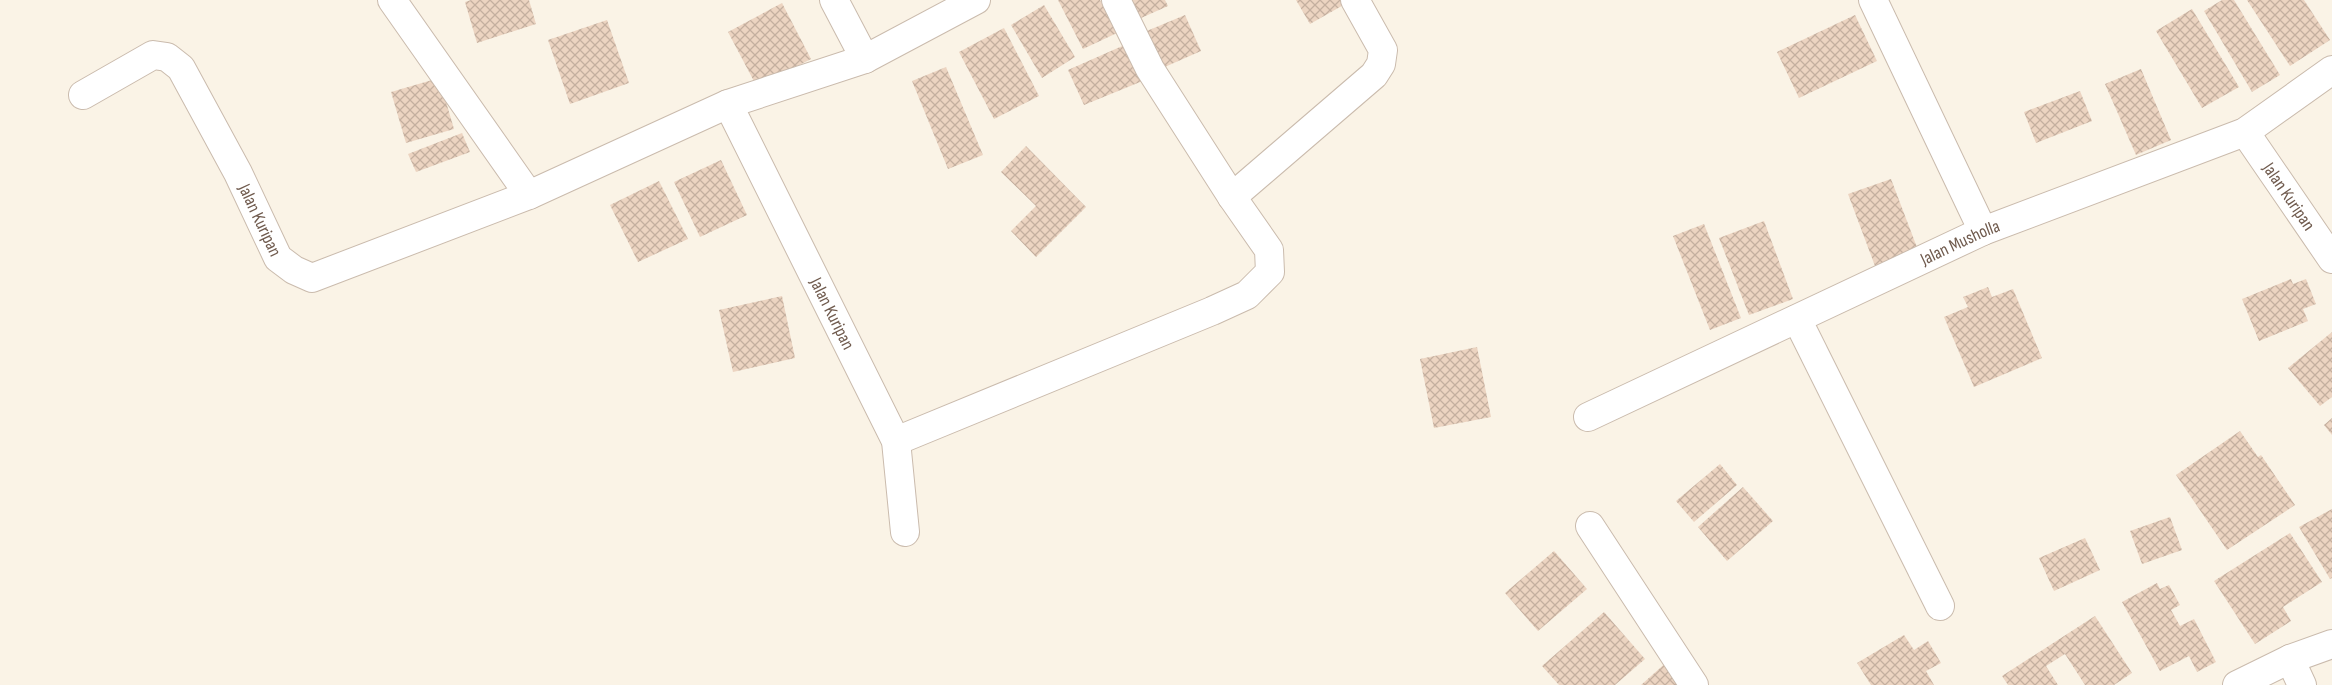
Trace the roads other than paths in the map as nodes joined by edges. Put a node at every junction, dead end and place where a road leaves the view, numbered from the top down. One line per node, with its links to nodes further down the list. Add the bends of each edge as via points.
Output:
1 (392, 0): 12 (street)
2 (834, 0): 7 (street)
3 (976, 0): 7 (street, Jalan Kuripan)
4 (1116, 0): 13 (street, via 1150,69)
5 (1354, 0): 13 (street, via 1383,50 1381,64 1374,75)
6 (1873, 0): 14 (street)
7 (865, 59): 10 (street, Jalan Kuripan)
8 (2332, 70): 11 (street, Jalan Musholla)
9 (83, 95): 12 (street, Jalan Kuripan, via 153,56 167,57 174,62 238,173 278,258 312,278)
10 (728, 104): 12 (street, Jalan Kuripan); 18 (street, Jalan Kuripan)
11 (2245, 132): 14 (street, Jalan Musholla); 15 (street, Jalan Kuripan)
12 (529, 195)
13 (1232, 197): 18 (street, via 1269,250 1270,272 1247,295)
14 (1984, 231): 16 (street, Jalan Musholla)
15 (2332, 260)
16 (1797, 319): 17 (street, Jalan Musholla); 21 (street)
17 (1588, 417)
18 (896, 441): 20 (street, Jalan Kuripan)
19 (1590, 526): 24 (street)
20 (905, 532)
21 (1940, 606)
22 (2332, 644): 23 (street)
23 (2290, 659): 25 (street); 26 (street)
24 (1694, 685)
25 (2237, 685)
26 (2302, 685)

